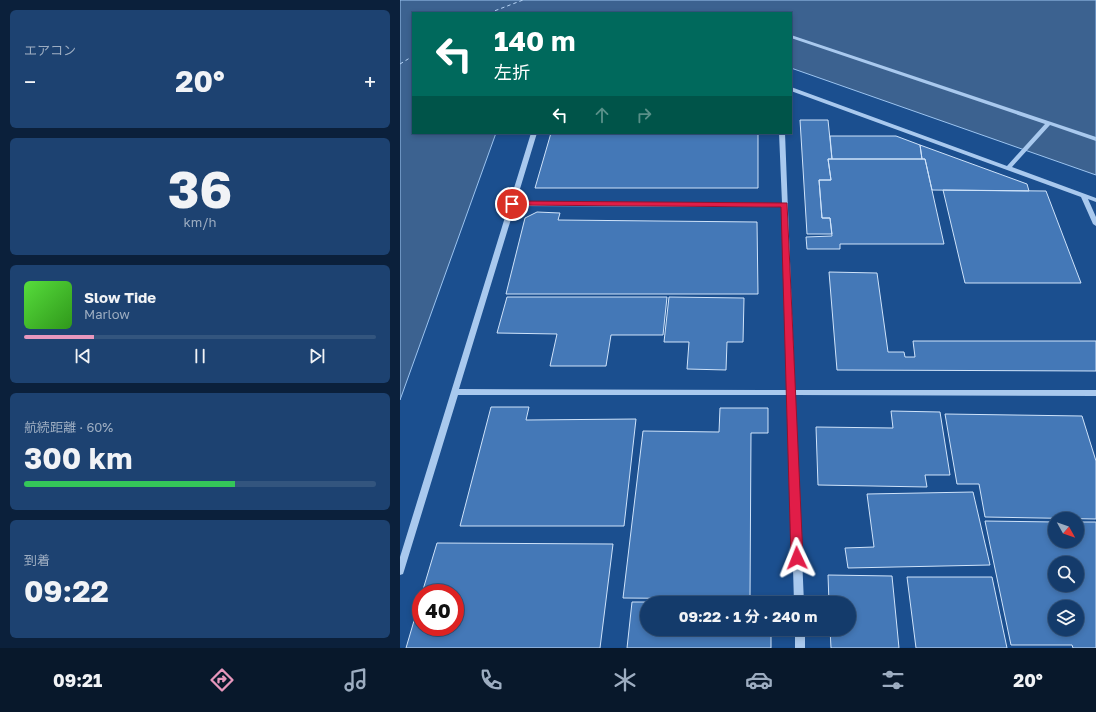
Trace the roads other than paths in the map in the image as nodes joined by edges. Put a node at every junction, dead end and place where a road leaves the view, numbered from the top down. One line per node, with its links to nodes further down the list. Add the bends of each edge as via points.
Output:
1 (792, 36): 3 (street)
2 (792, 89): 7 (street)
3 (1049, 123): 6 (street); 7 (street)
4 (534, 134): 10 (street)
5 (782, 134): 11 (street)
6 (1096, 139)
7 (1009, 167): 8 (street)
8 (1084, 196): 9 (street); 12 (street)
9 (1096, 200)
10 (512, 204): 11 (street); 13 (street)
11 (784, 205): 14 (street)
12 (1096, 224)
13 (454, 392): 14 (street); 16 (street)
14 (791, 393): 15 (street); 17 (street)
15 (1096, 393)
16 (400, 571)
17 (799, 596)
18 (800, 636): 19 (street)
19 (800, 648)

